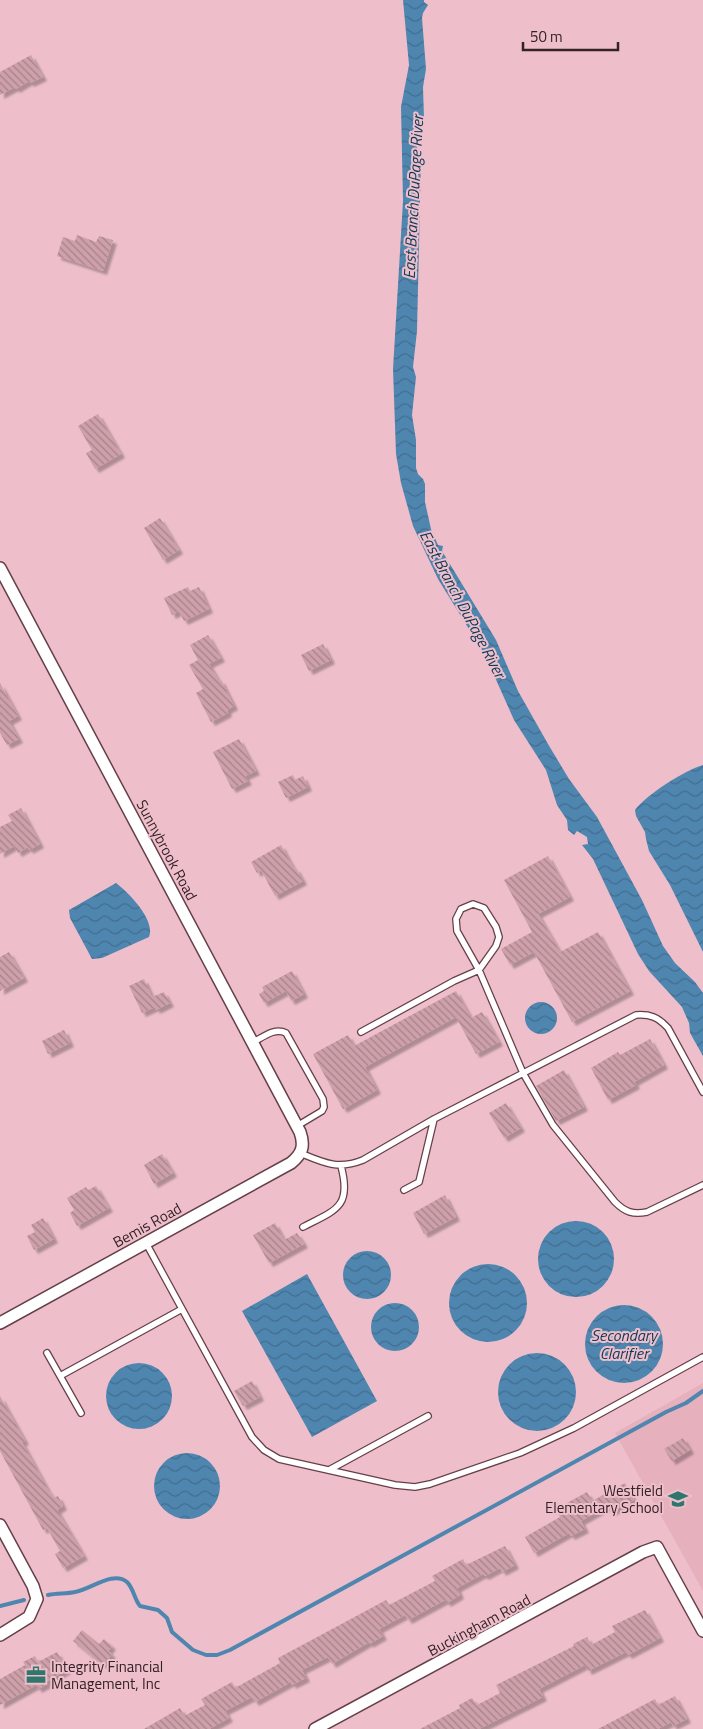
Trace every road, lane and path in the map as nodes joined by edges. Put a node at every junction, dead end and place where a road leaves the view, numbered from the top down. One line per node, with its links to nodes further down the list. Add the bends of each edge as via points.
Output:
1 (0, 568): 4 (street, Sunnybrook Road)
2 (479, 970): 2 (lane, via 455,925 458,913 473,904 488,913 499,937); 3 (lane); 5 (lane)
3 (361, 1032)
4 (252, 1043): 8 (street, Sunnybrook Road); 8 (lane, via 275,1031 286,1032 323,1099 322,1111)
5 (523, 1073): 6 (lane, via 636,1015 645,1014 654,1016 668,1028); 7 (lane); 11 (lane, via 553,1125 621,1208 638,1214 647,1212)
6 (703, 1092)
7 (434, 1119): 10 (lane, via 363,1160); 12 (lane, via 419,1182)
8 (296, 1126): 9 (street, Sunnybrook Road, via 302,1138)
9 (302, 1150): 10 (lane, via 329,1165); 14 (street, Bemis Road, via 291,1163)
10 (341, 1166): 13 (lane, via 345,1182 343,1200 331,1212)
11 (703, 1185)
12 (404, 1190)
13 (303, 1227)
14 (146, 1243): 15 (lane); 16 (street, Bemis Road)
15 (182, 1309): 19 (lane); 22 (lane, via 252,1437 264,1450 279,1458)
16 (0, 1323)
17 (47, 1352): 19 (lane)
18 (703, 1357): 22 (lane, via 520,1454 430,1484 415,1487 395,1485)
19 (60, 1376): 20 (lane)
20 (81, 1413)
21 (428, 1416): 22 (lane)
22 (329, 1470)
23 (0, 1525): 25 (street, via 37,1599 29,1617)
24 (703, 1631): 26 (street, Buckingham Road, via 657,1546)
25 (0, 1636)
26 (315, 1729)

